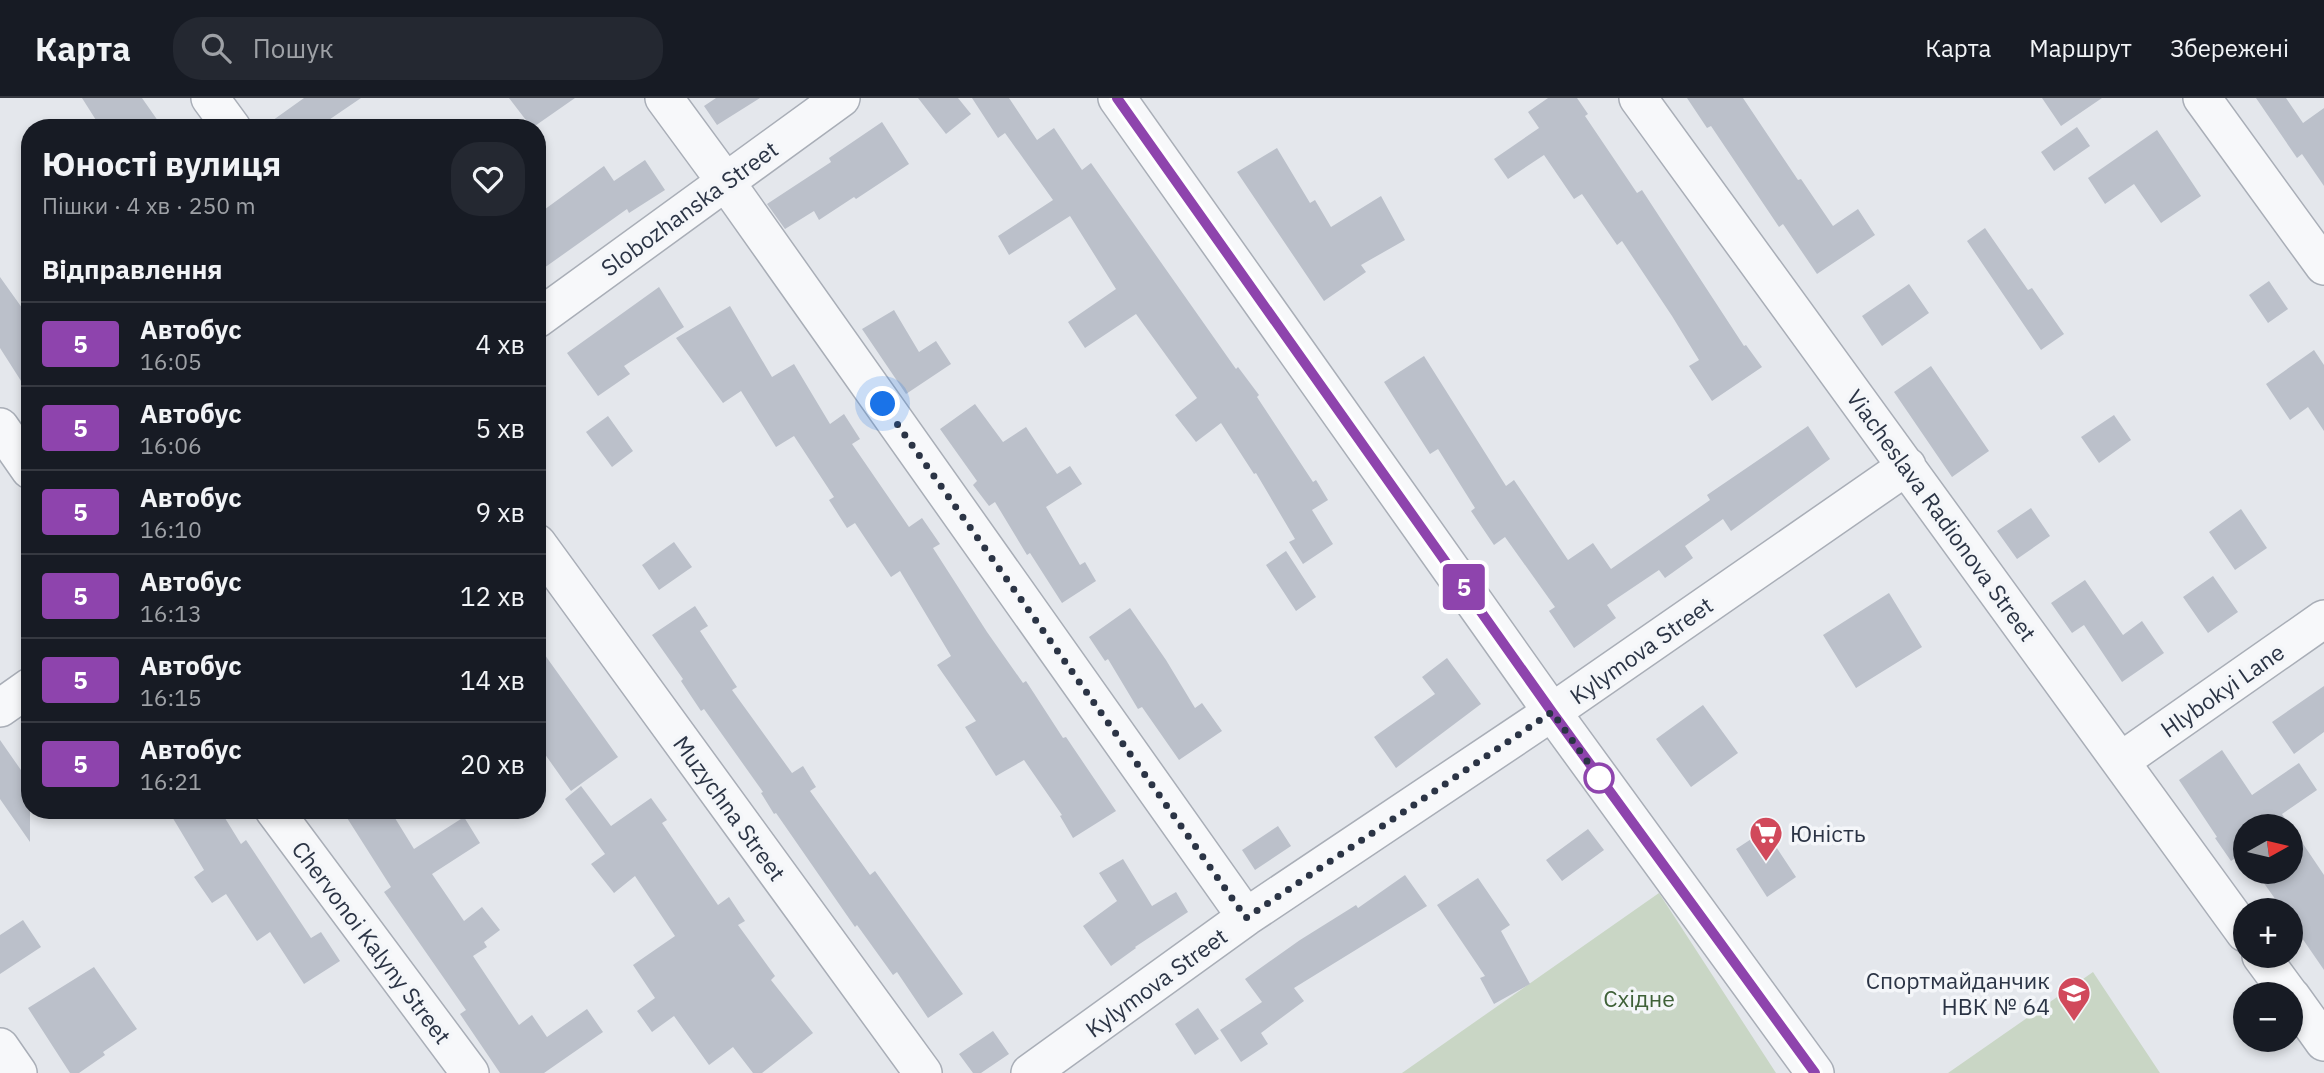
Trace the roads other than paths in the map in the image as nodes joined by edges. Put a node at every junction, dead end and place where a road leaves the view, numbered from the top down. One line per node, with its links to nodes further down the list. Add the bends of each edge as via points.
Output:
1 (210, 98): 7 (street)
2 (664, 98): 8 (street)
3 (841, 98): 8 (street, Slobozhanska Street)
4 (1117, 98): 18 (street)
5 (1638, 98): 13 (street, Viacheslava Radionova Street)
6 (2202, 98): 9 (street)
7 (225, 119)
8 (726, 181): 10 (street, Slobozhanska Street); 22 (street)
9 (2324, 266)
10 (546, 312)
11 (0, 427): 12 (street)
12 (21, 457)
13 (1907, 466): 18 (street, Kylymova Street); 19 (street, Viacheslava Radionova Street)
14 (546, 555): 28 (street, Muzychna Street)
15 (2324, 619): 19 (street, Hlybokyi Lane)
16 (21, 693): 17 (street)
17 (0, 708)
18 (1552, 712): 22 (street, Kylymova Street); 30 (street)
19 (2121, 761): 21 (street, Viacheslava Radionova Street)
20 (281, 819): 27 (street, Chervonoi Kalyny Street)
21 (2233, 916)
22 (1246, 918): 29 (street, Kylymova Street)
23 (2303, 1013): 24 (street)
24 (2324, 1042)
25 (0, 1047): 26 (street)
26 (18, 1073)
27 (470, 1073)
28 (923, 1073)
29 (1030, 1073)
30 (1815, 1073)

